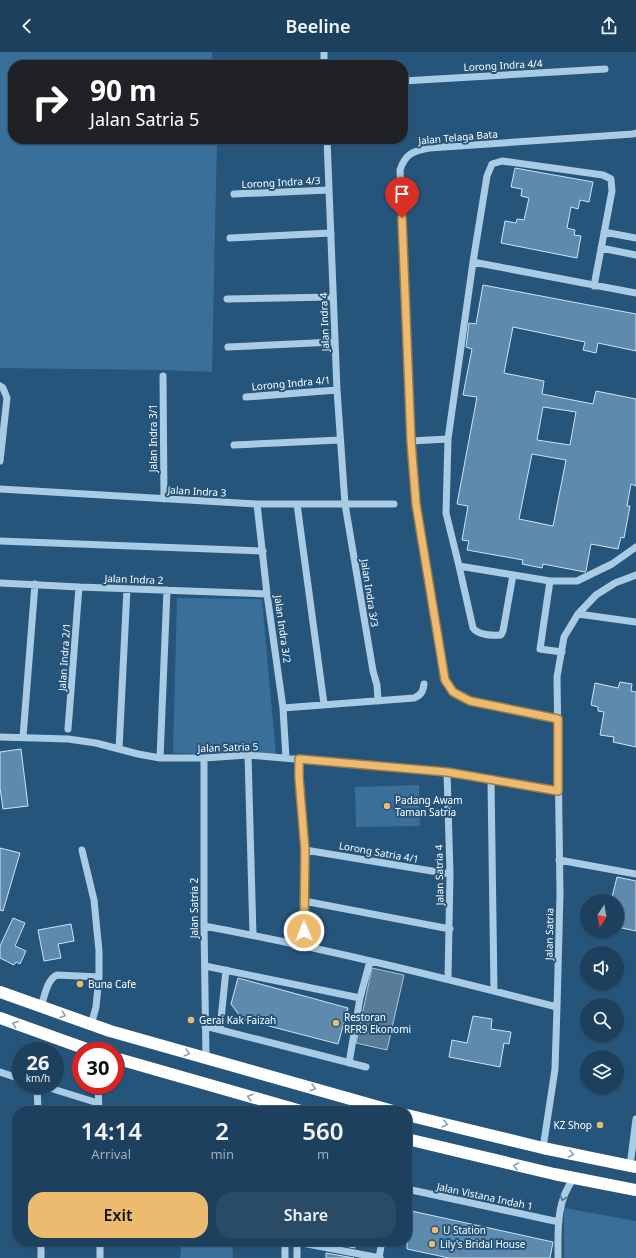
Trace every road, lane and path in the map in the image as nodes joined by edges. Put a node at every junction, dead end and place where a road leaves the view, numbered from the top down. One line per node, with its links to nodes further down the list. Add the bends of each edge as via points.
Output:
1 (605, 69): 2 (street, Lorong Indra 4/4)
2 (408, 81)
3 (636, 133): 26 (street, Jalan Telaga Bata, via 428,148 416,150 402,162 400,170)
4 (327, 144): 5 (street, Jalan Indra 4)
5 (329, 190): 6 (street, Lorong Indra 4/3); 8 (street, Jalan Indra 4)
6 (234, 194)
7 (604, 232): 10 (street); 11 (street); 13 (street, via 612,179 603,175 502,161 492,164 487,176)
8 (331, 233): 9 (street); 16 (street, Jalan Indra 4)
9 (230, 238)
10 (636, 238)
11 (601, 248): 12 (street); 14 (street)
12 (636, 255)
13 (473, 262): 14 (street); 24 (street)
14 (594, 286): 15 (street)
15 (636, 293)
16 (333, 296): 17 (street); 18 (street, Jalan Indra 4)
17 (227, 299)
18 (334, 342): 19 (street); 22 (street, Jalan Indra 4)
19 (228, 347)
20 (163, 376): 30 (street, Jalan Indra 3/1)
21 (0, 386): 28 (street, via 7,398)
22 (337, 390): 23 (street, Lorong Indra 4/1); 25 (street, Jalan Indra 4)
23 (246, 397)
24 (448, 439): 26 (street); 38 (street, via 446,513)
25 (340, 440): 27 (street); 33 (street, Jalan Indra 4)
26 (411, 441): 55 (street, Jalan Telaga Bata, via 416,504 445,680 453,692 470,701)
27 (234, 444)
28 (0, 461)
29 (0, 489): 30 (street, Jalan Indra 3)
30 (164, 500): 31 (street, Jalan Indra 3)
31 (257, 504): 32 (street, Jalan Indra 3); 37 (street, Jalan Indra 3/2)
32 (297, 504): 33 (street, Jalan Indra 3); 53 (street)
33 (346, 504): 34 (street, Jalan Indra 3); 52 (street, Jalan Indra 3/3)
34 (394, 504)
35 (0, 541): 37 (street)
36 (636, 547): 41 (street, via 612,564 577,581)
37 (263, 551): 47 (street, Jalan Indra 3/2)
38 (459, 566): 39 (street); 39 (street, via 472,628 478,632 501,635)
39 (512, 575): 41 (street)
40 (636, 575): 48 (street, Jalan Satria, via 615,583 596,595)
41 (550, 581): 50 (street, via 540,649)
42 (0, 583): 43 (street, Jalan Indra 2)
43 (36, 584): 44 (street, Jalan Indra 2); 58 (street)
44 (79, 587): 45 (street, Jalan Indra 2); 56 (street, Jalan Indra 2/1)
45 (127, 589): 46 (street, Jalan Indra 2); 59 (street)
46 (167, 590): 47 (street, Jalan Indra 2); 61 (street)
47 (268, 594): 54 (street, Jalan Indra 3/2)
48 (578, 614): 49 (street); 50 (street, Jalan Satria, via 564,636)
49 (636, 622)
50 (562, 652): 55 (street, Jalan Satria, via 557,678)
51 (424, 684): 52 (street, via 424,690 414,698)
52 (378, 701): 53 (street)
53 (324, 704): 54 (street)
54 (283, 708): 63 (street, Jalan Indra 3/2)
55 (558, 719): 67 (street, Jalan Satria)
56 (68, 728)
57 (0, 737): 58 (street, Jalan Satria 5)
58 (23, 737): 59 (street, Jalan Satria 5, via 68,739)
59 (119, 749): 61 (street, Jalan Satria 5)
60 (248, 755): 62 (street, Jalan Satria 5); 63 (street, Jalan Satria 5); 76 (street)
61 (160, 758): 62 (street, Jalan Satria 5)
62 (204, 758): 74 (street, Jalan Satria 2)
63 (286, 758): 64 (street, Jalan Satria 5)
64 (299, 759): 65 (street, Jalan Satria 5); 69 (street)
65 (447, 772): 66 (street, Jalan Satria 5); 71 (street, Jalan Satria 4)
66 (491, 780): 67 (street, Jalan Satria 5); 83 (street)
67 (558, 791): 70 (street, Jalan Satria)
68 (82, 850): 81 (street, via 95,913)
69 (305, 850): 71 (street, Lorong Satria 4/1); 73 (street)
70 (559, 860): 72 (street); 87 (street, Jalan Satria)
71 (450, 874): 75 (street, Jalan Satria 4)
72 (636, 874)
73 (304, 901): 75 (street); 77 (street)
74 (204, 926): 76 (street); 79 (street, Jalan Satria 2)
75 (450, 929): 82 (street, Jalan Satria 4)
76 (253, 935): 77 (street)
77 (305, 946): 78 (street)
78 (370, 960): 82 (street); 85 (street)
79 (205, 966): 80 (street); 90 (street, Jalan Satria 2)
80 (226, 970): 85 (street); 91 (street)
81 (99, 976): 86 (street, via 54,976); 89 (street, via 96,1007)
82 (448, 978): 83 (street)
83 (494, 991): 87 (street)
84 (0, 992): 86 (highway)
85 (360, 998): 95 (street)
86 (41, 1007): 89 (highway, one-way to 89)
87 (557, 1007): 110 (street, Jalan Satria, via 555,1069)
88 (0, 1018): 92 (highway, one-way to 88)
89 (90, 1025): 93 (highway, one-way to 93)
90 (205, 1026): 91 (street); 93 (street, Jalan Satria 2)
91 (220, 1029): 95 (street)
92 (72, 1044)
93 (206, 1058): 106 (highway, one-way to 106)
94 (124, 1061): 105 (highway, one-way to 94)
95 (349, 1063): 96 (street)
96 (366, 1067)
97 (0, 1072): 98 (street)
98 (12, 1076)
99 (37, 1094): 102 (street)
100 (64, 1094): 103 (street)
101 (98, 1094): 104 (street)
102 (38, 1106)
103 (96, 1106)
104 (99, 1106)
105 (283, 1106)
106 (375, 1106)
107 (412, 1116): 110 (highway, one-way to 110)
108 (636, 1119): 111 (street)
109 (412, 1140): 112 (highway, one-way to 109)
110 (543, 1148): 111 (highway, one-way to 111)
111 (633, 1166)
112 (574, 1178): 114 (highway); 115 (street, one-way to 115, via 564,1193)
113 (412, 1190): 115 (street, Jalan Vistana Indah 1)
114 (636, 1190)
115 (559, 1222): 127 (street)
116 (41, 1246): 122 (street)
117 (100, 1246): 123 (street)
118 (285, 1246): 124 (street)
119 (297, 1246): 125 (street)
120 (321, 1246): 126 (street)
121 (381, 1246): 126 (street)
122 (41, 1258)
123 (100, 1258)
124 (285, 1258)
125 (297, 1258)
126 (379, 1258)
127 (558, 1258)

